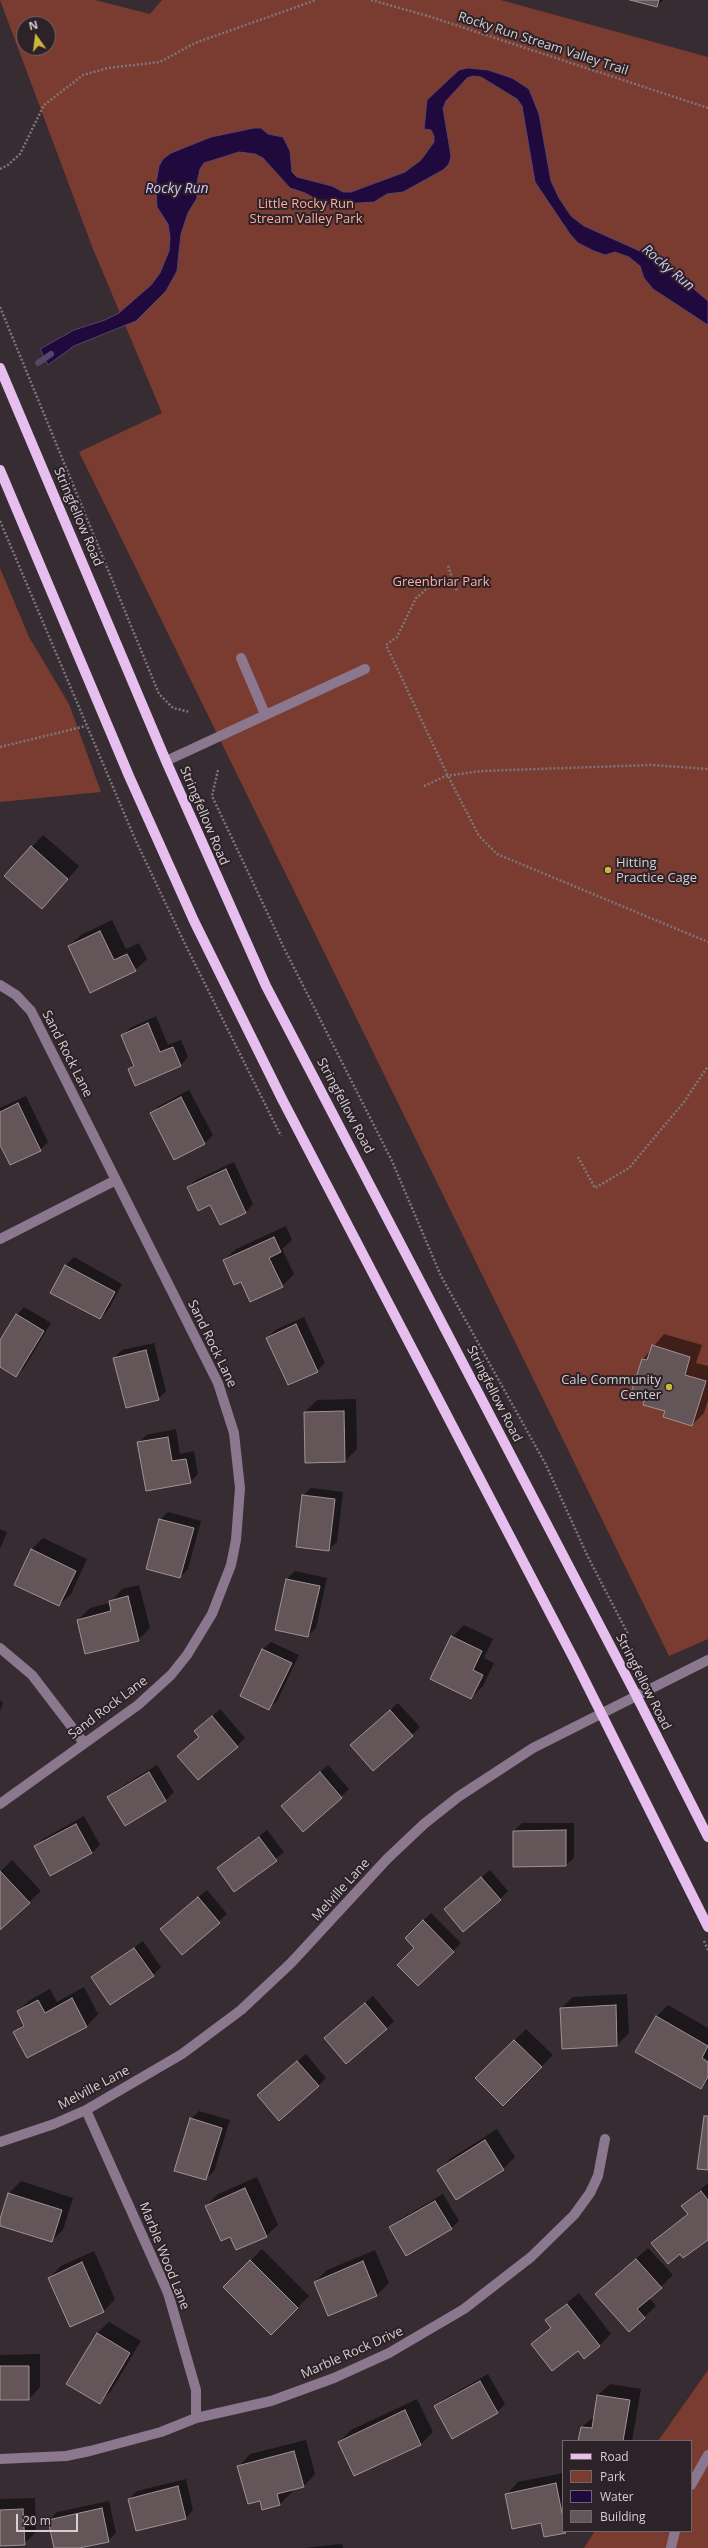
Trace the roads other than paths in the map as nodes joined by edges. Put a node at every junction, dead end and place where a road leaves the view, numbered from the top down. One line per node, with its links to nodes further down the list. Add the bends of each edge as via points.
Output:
1 (0, 368): 6 (main road, Stringfellow Road)
2 (0, 470): 13 (main road, via 126,769 194,921 282,1099)
3 (240, 658): 5 (street)
4 (365, 669): 5 (street)
5 (266, 714): 6 (street)
6 (166, 761): 12 (main road, Stringfellow Road, via 266,986)
7 (0, 985): 8 (street, Sand Rock Lane, via 16,995 31,1011)
8 (116, 1180): 9 (street); 14 (street, Sand Rock Lane, via 224,1397 238,1459 239,1514 236,1540 222,1590 212,1614 187,1655 166,1680 138,1705)
9 (0, 1239)
10 (0, 1648): 14 (street, via 32,1675)
11 (708, 1660): 12 (street, Melville Lane)
12 (636, 1695): 13 (street, Melville Lane); 16 (main road, Stringfellow Road)
13 (601, 1713): 17 (main road); 18 (street, Melville Lane, via 533,1748 458,1797 424,1824 387,1859 291,1964 240,2010 182,2054)
14 (84, 1743): 15 (street, Sand Rock Lane)
15 (0, 1804)
16 (708, 1837)
17 (708, 1927)
18 (86, 2110): 20 (street, Melville Lane); 21 (street, Marble Wood Lane, via 168,2293 196,2390)
19 (605, 2140): 21 (street, Marble Rock Drive, via 598,2176 590,2193 574,2215 530,2257 464,2309 389,2353 334,2378 258,2405)
20 (0, 2142)
21 (196, 2418): 23 (street, Marble Rock Drive, via 161,2432 90,2451 66,2456)
22 (708, 2455): 24 (street)
23 (0, 2459)
24 (692, 2483)
25 (675, 2532): 26 (street)
26 (671, 2548)

